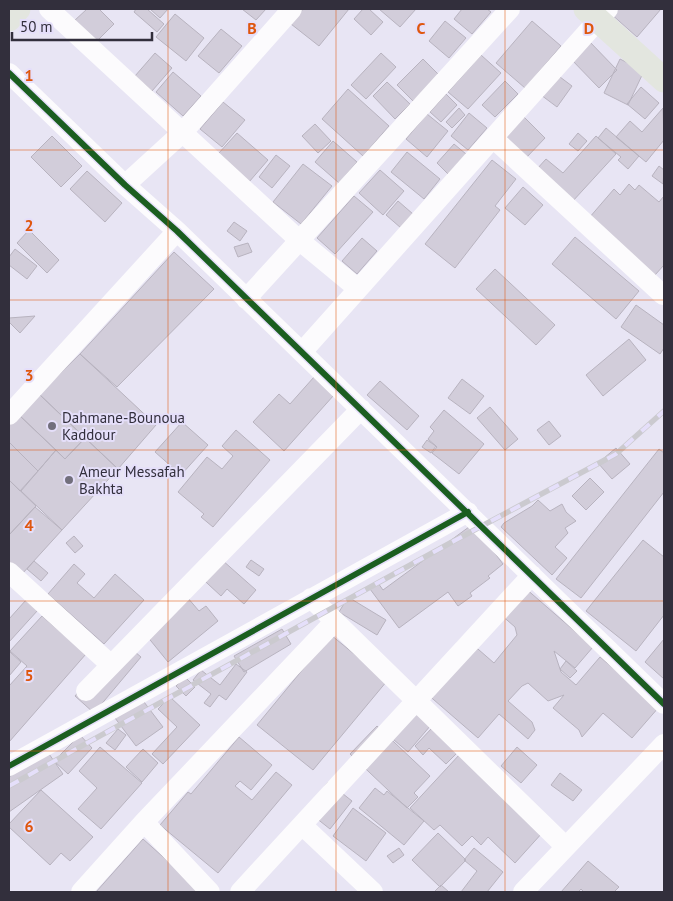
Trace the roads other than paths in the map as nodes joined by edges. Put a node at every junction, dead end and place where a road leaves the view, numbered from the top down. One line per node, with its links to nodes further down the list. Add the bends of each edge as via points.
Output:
1 (18, 9): 6 (main road)
2 (49, 9): 9 (street)
3 (292, 9): 9 (street)
4 (510, 9): 13 (street)
5 (597, 12): 8 (main road); 10 (street)
6 (9, 20)
7 (9, 74): 11 (street)
8 (664, 80)
9 (183, 132): 11 (street); 13 (street)
10 (493, 138): 14 (street); 15 (street)
11 (126, 185): 12 (street)
12 (177, 230): 16 (street); 19 (street)
13 (300, 241): 14 (street); 16 (street)
14 (357, 288): 17 (street)
15 (664, 294)
16 (246, 299): 17 (street)
17 (302, 352): 18 (street)
18 (361, 409): 20 (street); 25 (street)
19 (9, 415)
20 (468, 512): 22 (street); 23 (street)
21 (9, 572): 25 (street)
22 (532, 575): 27 (street); 28 (street)
23 (311, 598): 24 (street); 30 (street)
24 (335, 621): 27 (street); 31 (street)
25 (111, 665): 26 (street)
26 (86, 691)
27 (416, 700): 32 (street); 33 (street)
28 (664, 704)
29 (664, 744): 33 (street)
30 (9, 766)
31 (144, 822): 34 (street); 35 (street)
32 (302, 825): 36 (street); 37 (street)
33 (566, 847): 38 (street)
34 (81, 892)
35 (210, 892)
36 (240, 892)
37 (373, 892)
38 (522, 892)

